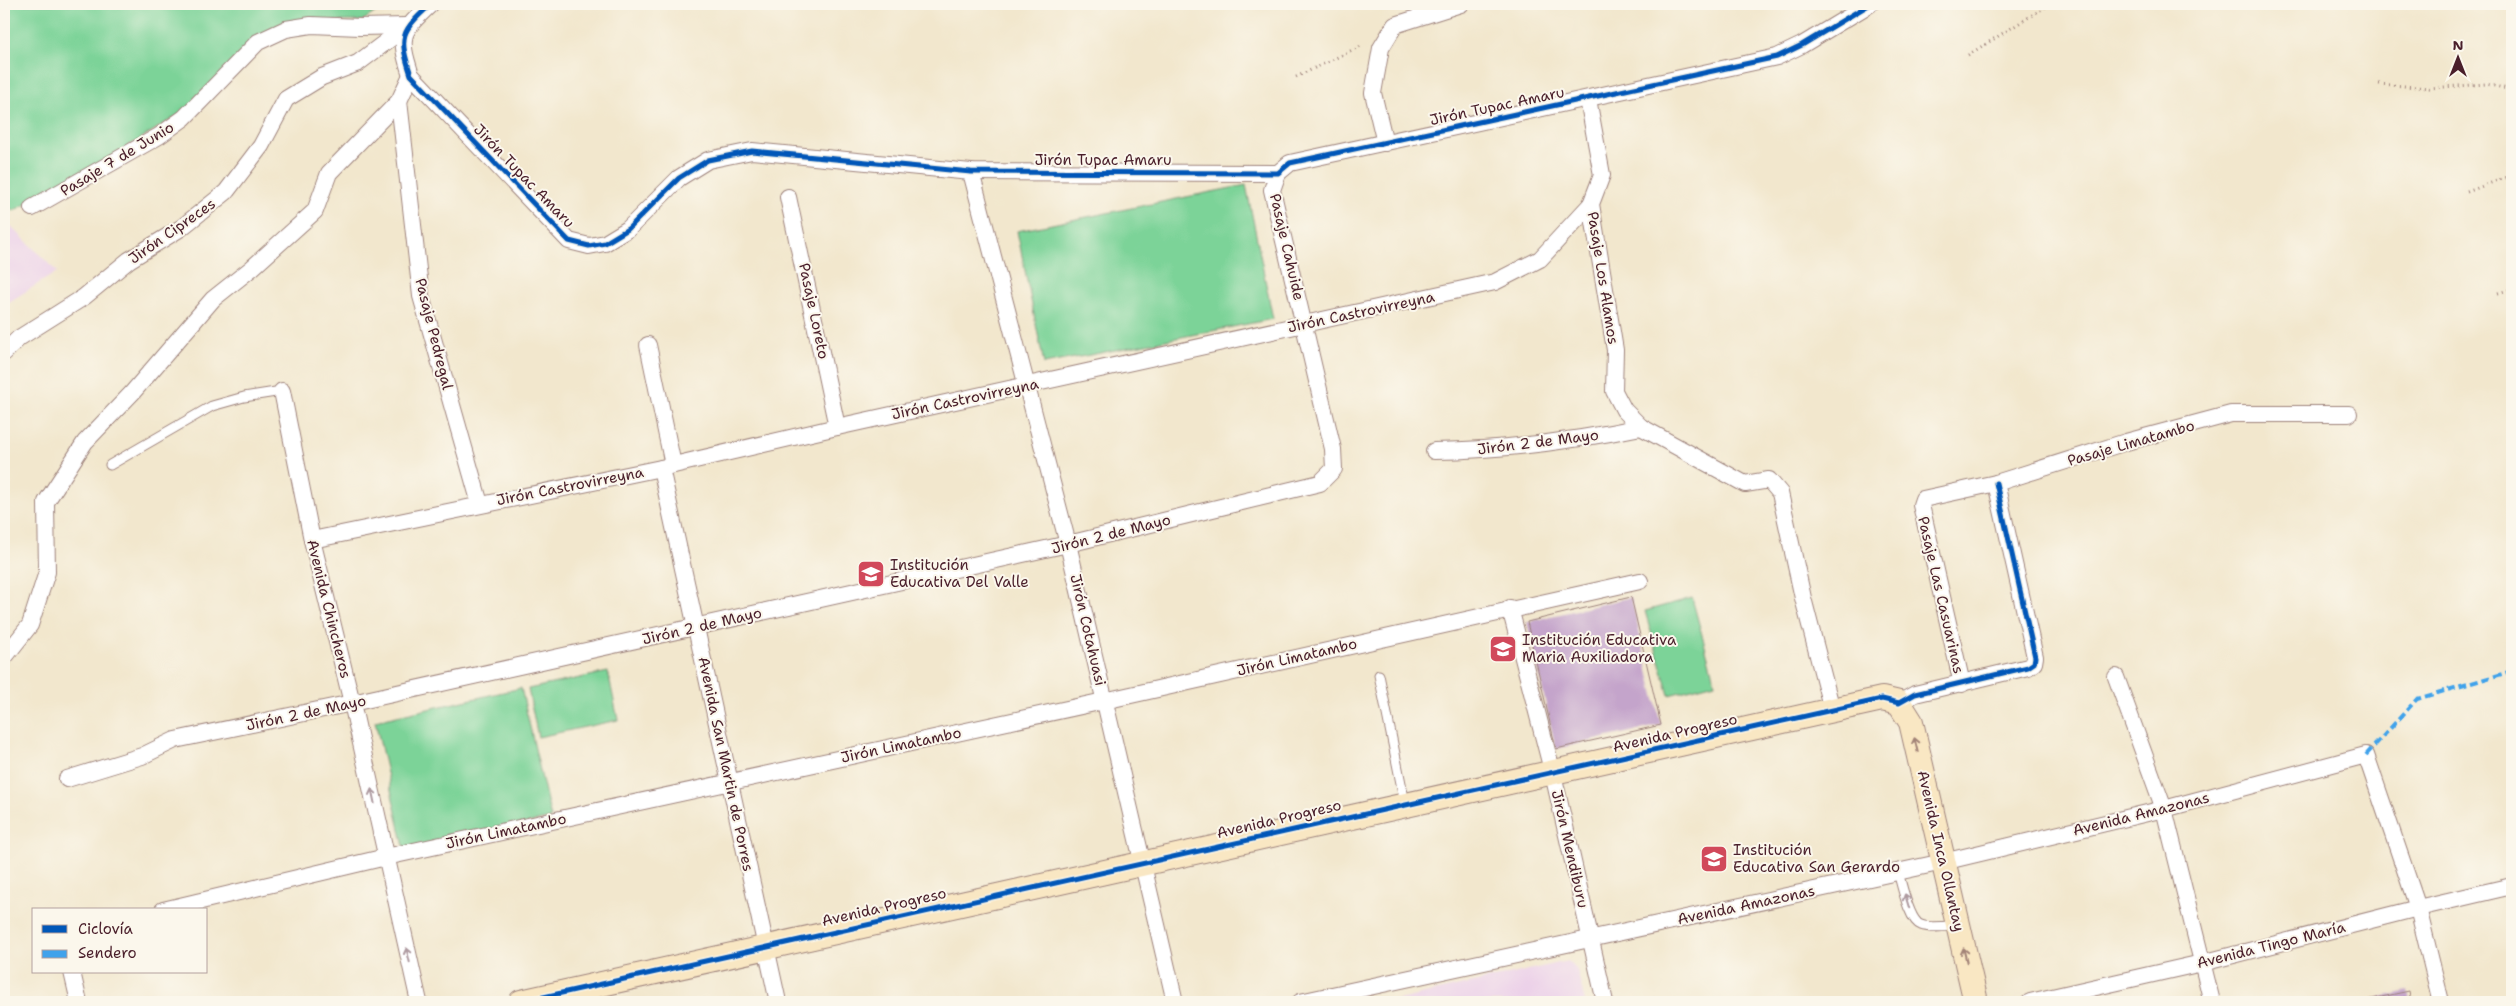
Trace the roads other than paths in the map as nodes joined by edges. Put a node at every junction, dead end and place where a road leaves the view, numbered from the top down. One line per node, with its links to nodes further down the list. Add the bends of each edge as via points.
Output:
1 (431, 4): 4 (street, Jirón Cipreces)
2 (1461, 4): 8 (street, via 1395,25 1381,48 1373,93)
3 (1870, 4): 6 (street, Jirón Tupac Amaru, via 1777,57)
4 (407, 26): 5 (street, via 403,50); 13 (street, Pasaje 7 de Junio, via 311,25 286,29 258,42 184,118 159,136); 16 (street, Jirón Cipreces, via 358,63 322,77 286,99 261,146 226,192 181,228 129,260 84,297 19,338)
5 (411, 75): 7 (street); 9 (street, Jirón Tupac Amaru, via 568,241 589,246 605,243 628,229 679,178 708,160 752,151)
6 (1588, 99): 8 (street, Jirón Tupac Amaru); 12 (street, Pasaje Los Alamos, via 1602,175)
7 (398, 101): 27 (street, Pasaje Pedregal, via 421,296); 34 (street, via 329,173 315,211 213,299 85,442 46,502 47,572 30,626)
8 (1385, 144): 10 (street, Jirón Tupac Amaru, via 1290,163)
9 (971, 172): 10 (street, Jirón Tupac Amaru); 17 (street, Jirón Cotahuasi)
10 (1278, 173): 14 (street, Pasaje Cahuide, via 1272,190)
11 (788, 197): 20 (street, Pasaje Loreto)
12 (1591, 204): 14 (street, Jirón Castrovirreyna, via 1540,259 1495,282); 21 (street, Pasaje Los Alamos, via 1615,350 1614,390 1624,410)
13 (32, 208)
14 (1304, 324): 17 (street, Jirón Castrovirreyna); 25 (street, Pasaje Cahuide, via 1333,450)
15 (648, 345): 24 (street, Avenida San Martin de Porres)
16 (4, 353)
17 (1027, 385): 20 (street, Jirón Castrovirreyna); 30 (street, Jirón Cotahuasi)
18 (282, 391): 23 (lane, via 212,406); 29 (street, Avenida Chincheros)
19 (2349, 414): 26 (street, Pasaje Limatambo, via 2231,414 2126,442)
20 (837, 427): 24 (street, Jirón Castrovirreyna)
21 (1642, 427): 22 (street, Jirón 2 de Mayo, via 1599,436 1474,450); 41 (street, Pasaje Los Alamos, via 1746,484 1769,480 1780,493)
22 (1434, 451)
23 (110, 465)
24 (667, 466): 27 (street, Jirón Castrovirreyna); 33 (street, Avenida San Martin de Porres)
25 (1334, 469): 30 (street, Jirón 2 de Mayo, via 1320,483)
26 (1996, 483): 28 (street, Pasaje Limatambo, via 1931,496 1923,499); 37 (street, via 2034,663)
27 (480, 504): 29 (street, Jirón Castrovirreyna)
28 (1921, 505): 37 (street, Pasaje Las Casuarinas)
29 (312, 540): 39 (street, Avenida Chincheros)
30 (1068, 544): 33 (street, Jirón 2 de Mayo); 38 (street, Jirón Cotahuasi)
31 (1640, 580): 32 (street, Jirón Limatambo)
32 (1510, 608): 38 (street, Jirón Limatambo); 42 (street, Jirón Mendiburu)
33 (696, 628): 39 (street, Jirón 2 de Mayo); 44 (street, Avenida San Martin de Porres)
34 (4, 658)
35 (1379, 675): 45 (lane)
36 (2116, 676): 46 (street)
37 (1962, 684): 40 (street, via 1915,694)
38 (1104, 701): 44 (street, Jirón Limatambo); 49 (street, Jirón Cotahuasi)
39 (352, 703): 43 (street, Jirón 2 de Mayo, via 175,740 142,756); 47 (street, Avenida Chincheros, one-way to 39)
40 (1899, 703): 41 (street, Avenida Progreso, via 1882,699); 48 (street, Avenida Inca Ollantay, one-way to 40, via 1911,722)
41 (1832, 710): 42 (street, Avenida Progreso)
42 (1553, 774): 45 (street, Avenida Progreso); 55 (street, Jirón Mendiburu)
43 (67, 779)
44 (730, 782): 47 (street, Jirón Limatambo); 56 (street, Avenida San Martin de Porres)
45 (1405, 804): 49 (street, Avenida Progreso)
46 (2164, 809): 48 (street, Avenida Amazonas); 53 (street, Avenida Amazonas, via 2366,756); 57 (street)
47 (386, 857): 52 (street, Jirón Limatambo); 60 (street, Avenida Chincheros, one-way to 47)
48 (1942, 862): 50 (street, Avenida Amazonas); 54 (street, Avenida Inca Ollantay)
49 (1142, 863): 56 (street, Avenida Progreso); 63 (street, Jirón Cotahuasi)
50 (1898, 872): 54 (lane, one-way to 50, via 1920,925 1913,919); 55 (street, Avenida Amazonas)
51 (2512, 886): 53 (street, Avenida Tingo María)
52 (171, 908)
53 (2418, 908): 57 (street, Avenida Tingo María); 69 (street)
54 (1958, 925): 66 (street, Avenida Inca Ollantay, one-way to 54)
55 (1591, 939): 64 (street, Avenida Amazonas); 65 (street, Jirón Mendiburu)
56 (766, 947): 61 (street, Avenida Progreso); 62 (street, Avenida San Martin de Porres)
57 (2202, 963): 67 (street, Avenida Tingo María); 68 (street)
58 (72, 974): 59 (street)
59 (79, 1002)
60 (419, 1002)
61 (521, 1002)
62 (778, 1002)
63 (1175, 1002)
64 (1300, 1002)
65 (1605, 1002)
66 (1976, 1002)
67 (2030, 1002)
68 (2212, 1002)
69 (2440, 1002)

